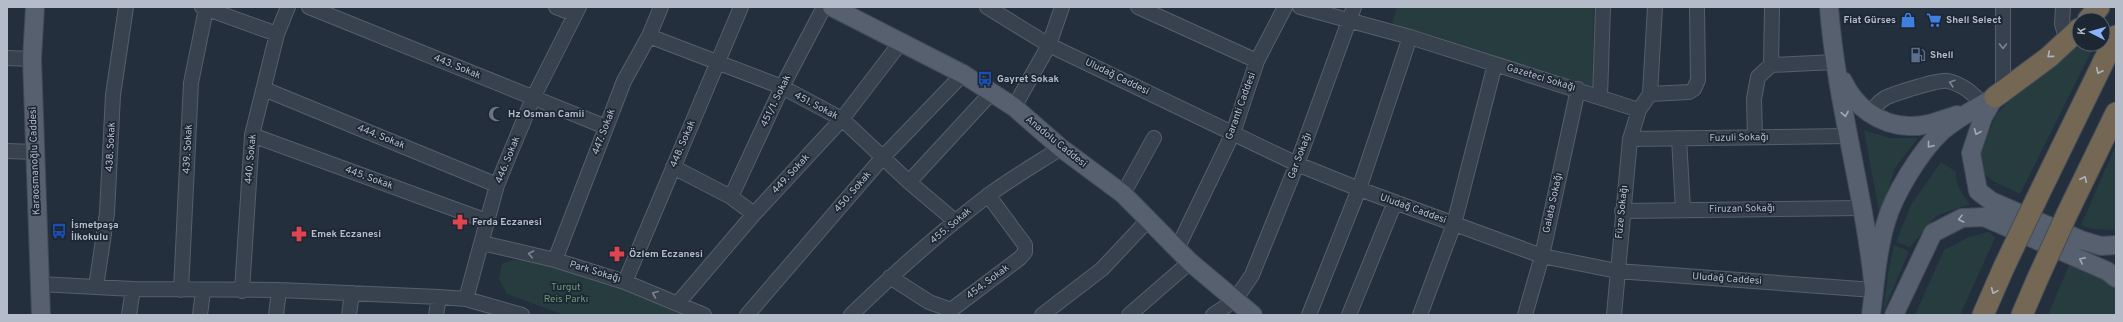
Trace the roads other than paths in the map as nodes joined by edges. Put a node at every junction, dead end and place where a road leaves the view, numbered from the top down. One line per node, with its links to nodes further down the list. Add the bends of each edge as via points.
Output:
1 (35, 7): 35 (main road, Karaosmanoğlu Caddesi)
2 (126, 7): 96 (street, 438. Sokak, via 113,95 107,213)
3 (288, 7): 27 (street, 440. Sokak)
4 (309, 7): 48 (street, 443. Sokak)
5 (556, 7): 24 (street)
6 (661, 7): 28 (street, 447. Sokak)
7 (741, 7): 38 (street, 448. Sokak)
8 (824, 7): 42 (street, 451/1. Sokak)
9 (832, 7): 32 (main road, Anadolu Caddesi)
10 (986, 7): 33 (street, Uludağ Caddesi)
11 (1062, 7): 33 (street)
12 (1138, 7): 36 (street)
13 (1285, 7): 36 (street, Garanti Caddesi)
14 (1300, 7): 25 (street, Gazeteci Sokağı)
15 (1354, 7): 25 (street, Gar Sokağı)
16 (1603, 7): 47 (street)
17 (1655, 7): 46 (street)
18 (1697, 7): 46 (street, via 1698,80 1694,89 1689,92)
19 (1772, 7): 40 (street)
20 (1829, 7): 37 (main road)
21 (2003, 7): 49 (street, one-way to 49)
22 (2063, 7): 26 (street, via 2062,24)
23 (204, 8): 27 (street); 98 (street, 439. Sokak, via 191,83)
24 (577, 10): 48 (street, 446. Sokak)
25 (1349, 21): 30 (street, Gazeteci Sokağı); 68 (street, Gar Sokağı)
26 (2071, 33)
27 (277, 34): 43 (street, 440. Sokak)
28 (649, 36): 38 (street, 451. Sokak); 56 (street, 447. Sokak, via 624,81)
29 (2116, 36): 129 (highway, one-way to 129, bridge)
30 (1410, 37): 39 (street, Gazeteci Sokağı); 72 (street)
31 (2071, 37): 49 (highway, one-way to 49)
32 (901, 42): 41 (main road, Anadolu Caddesi); 55 (street, 449. Sokak)
33 (1049, 45): 50 (street); 57 (street, Uludağ Caddesi)
34 (7, 58): 35 (street)
35 (32, 59): 66 (main road, Karaosmanoğlu Caddesi)
36 (1257, 61): 57 (street, Garanti Caddesi)
37 (1835, 62): 40 (street); 54 (main road, via 1850,95); 59 (main road, one-way to 59)
38 (717, 63): 42 (street, 451. Sokak); 69 (street, 448. Sokak)
39 (1495, 64): 44 (street, Gazeteci Sokağı); 84 (street)
40 (1771, 65): 60 (street, via 1758,77 1754,99)
41 (963, 74): 45 (main road, Anadolu Caddesi); 67 (street, 450. Sokak)
42 (782, 88): 55 (street, 451. Sokak); 75 (street, 451/1. Sokak)
43 (264, 89): 58 (street, 440. Sokak); 71 (street, 444. Sokak)
44 (1578, 89): 47 (street, Gazeteci Sokağı); 88 (street, Galata Sokağı)
45 (992, 92): 50 (main road, Anadolu Caddesi); 70 (street)
46 (1650, 94): 51 (street)
47 (1600, 97): 51 (street, Gazeteci Sokağı)
48 (533, 98): 56 (street, 443. Sokak); 71 (street, 446. Sokak)
49 (1994, 98): 52 (main road); 54 (street, one-way to 54, via 1946,80 1885,98 1873,108); 86 (main road, one-way to 86, via 1983,117 1971,153 1978,191 1991,201 2080,240 2101,246)
50 (1014, 107): 64 (main road, Anadolu Caddesi)
51 (1639, 110): 63 (street, Füze Sokağı)
52 (1967, 113): 54 (main road, via 1923,125 1908,126); 100 (main road, one-way to 100, via 1941,132 1928,147 1897,198 1885,228)
53 (2116, 113): 130 (highway, one-way to 53, bridge)
54 (1871, 115)
55 (842, 119): 67 (street, 451. Sokak); 80 (street, 449. Sokak)
56 (606, 127): 89 (street, 447. Sokak)
57 (1233, 133): 68 (street, Uludağ Caddesi); 87 (street, Garanti Caddesi)
58 (252, 135): 82 (street, 445. Sokak); 102 (street, 440. Sokak)
59 (1849, 136): 60 (street, Fuzuli Sokağı); 77 (main road)
60 (1755, 137): 62 (street, Fuzuli Sokağı)
61 (1154, 138): 73 (street)
62 (1679, 138): 63 (street, Fuzuli Sokağı); 78 (street)
63 (1630, 139): 79 (street, Füze Sokağı)
64 (1061, 148): 73 (main road, Anadolu Caddesi); 74 (street, 455. Sokak)
65 (7, 151): 66 (street)
66 (35, 152): 95 (main road, Karaosmanoğlu Caddesi)
67 (883, 157): 70 (street, 451. Sokak); 116 (street, 450. Sokak)
68 (1297, 164): 72 (street, Uludağ Caddesi); 106 (street, Gar Sokağı, via 1252,275)
69 (673, 167): 75 (street); 94 (street, 448. Sokak)
70 (909, 182): 83 (street, 451. Sokak)
71 (498, 185): 82 (street, 446. Sokak)
72 (1359, 189): 76 (street, Uludağ Caddesi); 122 (street)
73 (1123, 194): 81 (main road, Anadolu Caddesi)
74 (988, 195): 83 (street, 455. Sokak); 92 (street, 454. Sokak, via 1025,245 1025,252 1020,258 951,310 929,302)
75 (731, 197): 80 (street)
76 (1395, 202): 84 (street, Uludağ Caddesi); 123 (street)
77 (1862, 208): 78 (street, Firuzan Sokağı); 100 (main road, via 1870,244)
78 (1683, 210): 79 (street, Firuzan Sokağı)
79 (1622, 211): 91 (street, Füze Sokağı)
80 (754, 214): 107 (street, 449. Sokak)
81 (1149, 219): 87 (main road, Anadolu Caddesi); 118 (street, via 1102,269)
82 (487, 220): 85 (street, 446. Sokak)
83 (955, 221): 92 (street, 455. Sokak)
84 (1454, 224): 88 (street, Uludağ Caddesi); 124 (street)
85 (482, 242): 89 (street, Park Sokağı, one-way to 85); 105 (street, 446. Sokak)
86 (2116, 245)
87 (1176, 249): 90 (main road, Anadolu Caddesi)
88 (1542, 256): 91 (street, Uludağ Caddesi); 125 (street, Galata Sokağı)
89 (555, 260): 94 (street, Park Sokağı)
90 (1190, 262): 106 (main road, Anadolu Caddesi); 119 (street)
91 (1617, 271): 100 (street, Uludağ Caddesi); 126 (street, Füze Sokağı)
92 (890, 277): 117 (street, 455. Sokak)
93 (2116, 278): 128 (main road, one-way to 128, via 2107,271 1984,217 1962,218 1933,233)
94 (625, 282): 107 (street, Park Sokağı, one-way to 94)
95 (40, 284): 96 (street); 109 (main road, Karaosmanoğlu Caddesi)
96 (96, 287): 97 (street)
97 (133, 289): 98 (street); 110 (street)
98 (181, 290): 101 (street)
99 (279, 290): 102 (street); 103 (street); 112 (street)
100 (1874, 290): 127 (main road)
101 (203, 291): 102 (street); 111 (street)
102 (242, 291)
103 (352, 293): 104 (street); 113 (street)
104 (439, 297): 105 (street); 114 (street)
105 (466, 299): 108 (street)
106 (1235, 300): 120 (street); 121 (main road, Anadolu Caddesi)
107 (678, 304): 115 (street, Park Sokağı)
108 (517, 314)
109 (41, 315)
110 (129, 315)
111 (200, 315)
112 (276, 315)
113 (349, 315)
114 (436, 315)
115 (704, 315)
116 (747, 315)
117 (851, 315)
118 (1042, 315)
119 (1129, 315)
120 (1213, 315)
121 (1252, 315)
122 (1309, 315)
123 (1349, 315)
124 (1420, 315)
125 (1525, 315)
126 (1614, 315)
127 (1871, 315)
128 (1894, 315)
129 (1983, 315)
130 (2022, 315)

